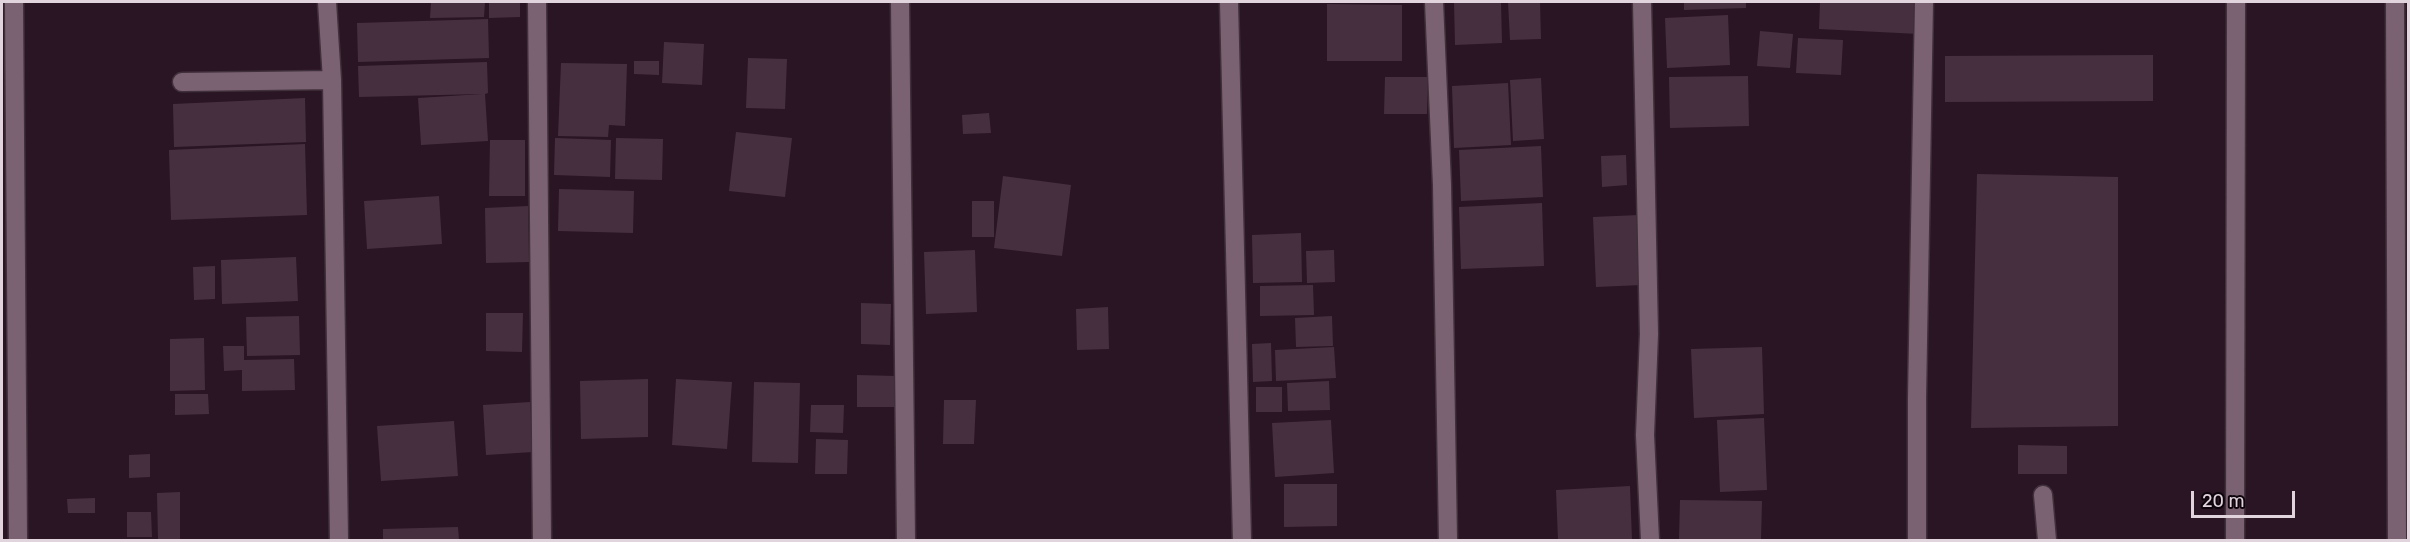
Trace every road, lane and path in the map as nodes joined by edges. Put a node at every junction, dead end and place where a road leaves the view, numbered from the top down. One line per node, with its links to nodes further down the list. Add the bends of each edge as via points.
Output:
1 (14, 2): 14 (street)
2 (327, 2): 11 (street)
3 (537, 2): 16 (street)
4 (900, 2): 17 (street)
5 (1229, 2): 18 (street)
6 (1434, 2): 19 (street, via 1442,185)
7 (1642, 2): 20 (street, via 1649,334 1645,435)
8 (1924, 2): 21 (street)
9 (2236, 2): 23 (street)
10 (2395, 2): 24 (street)
11 (332, 80): 12 (street); 15 (street)
12 (182, 82)
13 (2043, 495): 22 (street)
14 (18, 540)
15 (339, 540)
16 (542, 540)
17 (906, 540)
18 (1242, 540)
19 (1448, 540)
20 (1650, 540)
21 (1917, 540)
22 (2047, 540)
23 (2235, 540)
24 (2397, 540)

